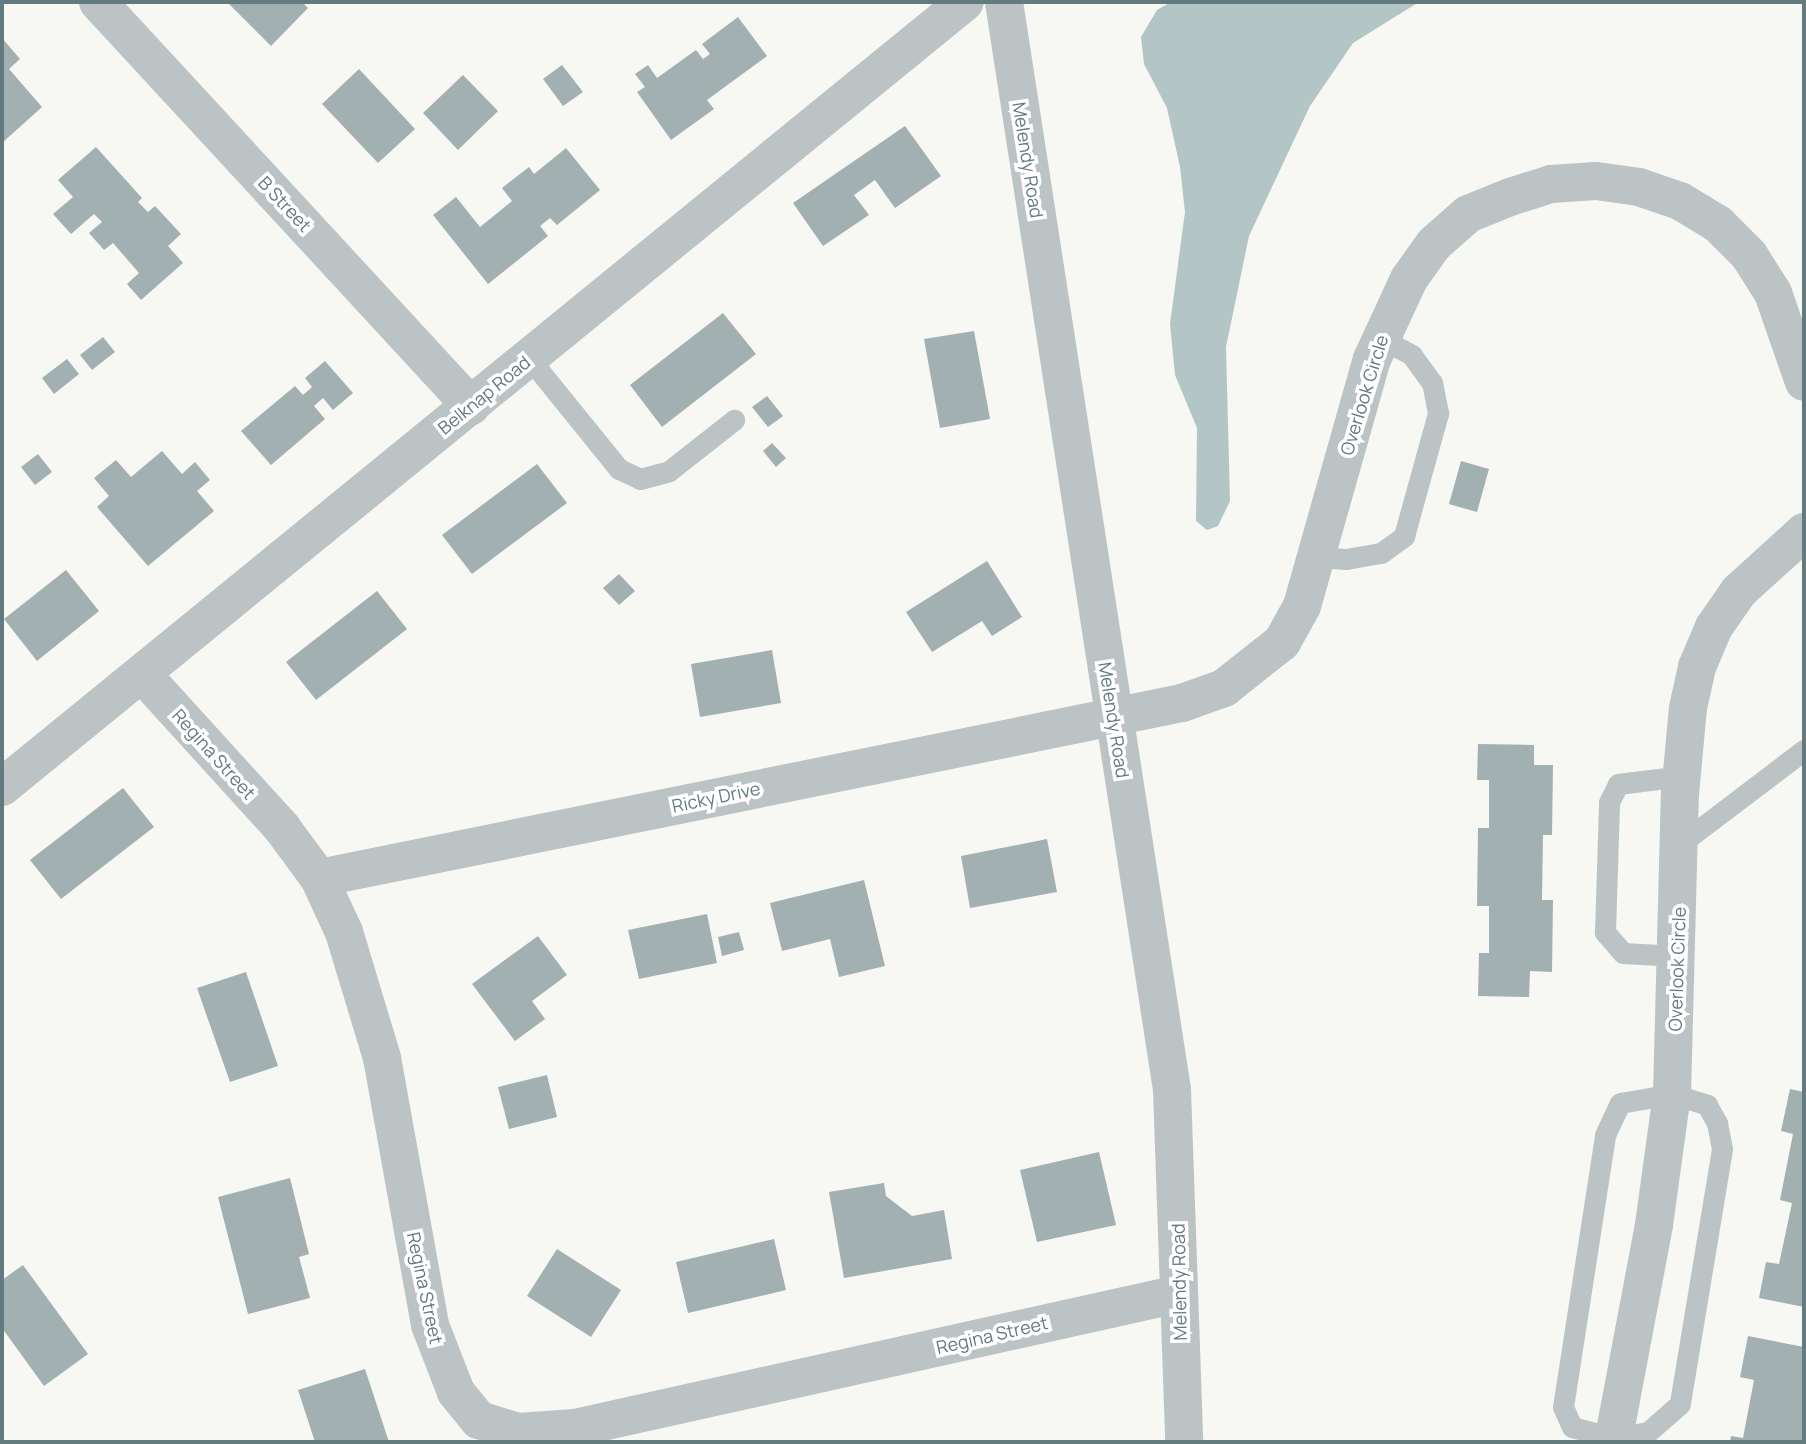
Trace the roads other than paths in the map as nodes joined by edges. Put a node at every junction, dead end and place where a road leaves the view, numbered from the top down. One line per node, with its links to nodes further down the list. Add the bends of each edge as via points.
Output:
1 (98, 2): 7 (street, B Street)
2 (965, 2): 5 (street, Belknap Road)
3 (1004, 2): 12 (street, Melendy Road)
4 (1380, 338): 6 (street, Overlook Circle, via 1409,279 1434,244 1468,214 1551,184 1596,181 1639,187 1680,201 1718,225 1749,255 1773,293); 10 (street, Overlook Circle); 10 (lane, via 1412,355 1432,383 1438,413 1404,536 1381,553 1346,559)
5 (529, 358): 7 (street, Belknap Road); 8 (lane, via 619,469 640,479 669,471)
6 (1804, 382)
7 (471, 406): 11 (street, Belknap Road)
8 (734, 420)
9 (1804, 532): 14 (street, Overlook Circle, via 1739,591 1714,628 1697,667 1688,708)
10 (1317, 557): 12 (street, Overlook Circle, via 1302,606 1282,642 1255,667 1224,688 1182,703)
11 (143, 675): 15 (street, Belknap Road); 17 (street, Regina Street, via 282,828)
12 (1113, 716): 17 (street, Ricky Drive); 20 (street, Melendy Road, via 1172,1090)
13 (1804, 750): 16 (lane)
14 (1682, 776): 16 (street, Overlook Circle); 18 (lane, via 1618,784 1609,802 1605,932 1623,953)
15 (2, 787)
16 (1680, 844): 18 (street, Overlook Circle)
17 (319, 878): 20 (street, Regina Street, via 344,932 382,1058 433,1336 456,1392 479,1420 518,1432 575,1428)
18 (1678, 956): 19 (street, Overlook Circle)
19 (1672, 1094): 21 (street, Overlook Circle, via 1654,1224); 21 (lane, via 1707,1105 1717,1123 1722,1149 1680,1404 1648,1432); 21 (lane, via 1620,1103 1605,1135 1563,1407 1572,1427)
20 (1178, 1294): 22 (street, Melendy Road)
21 (1613, 1440)
22 (1184, 1442)

